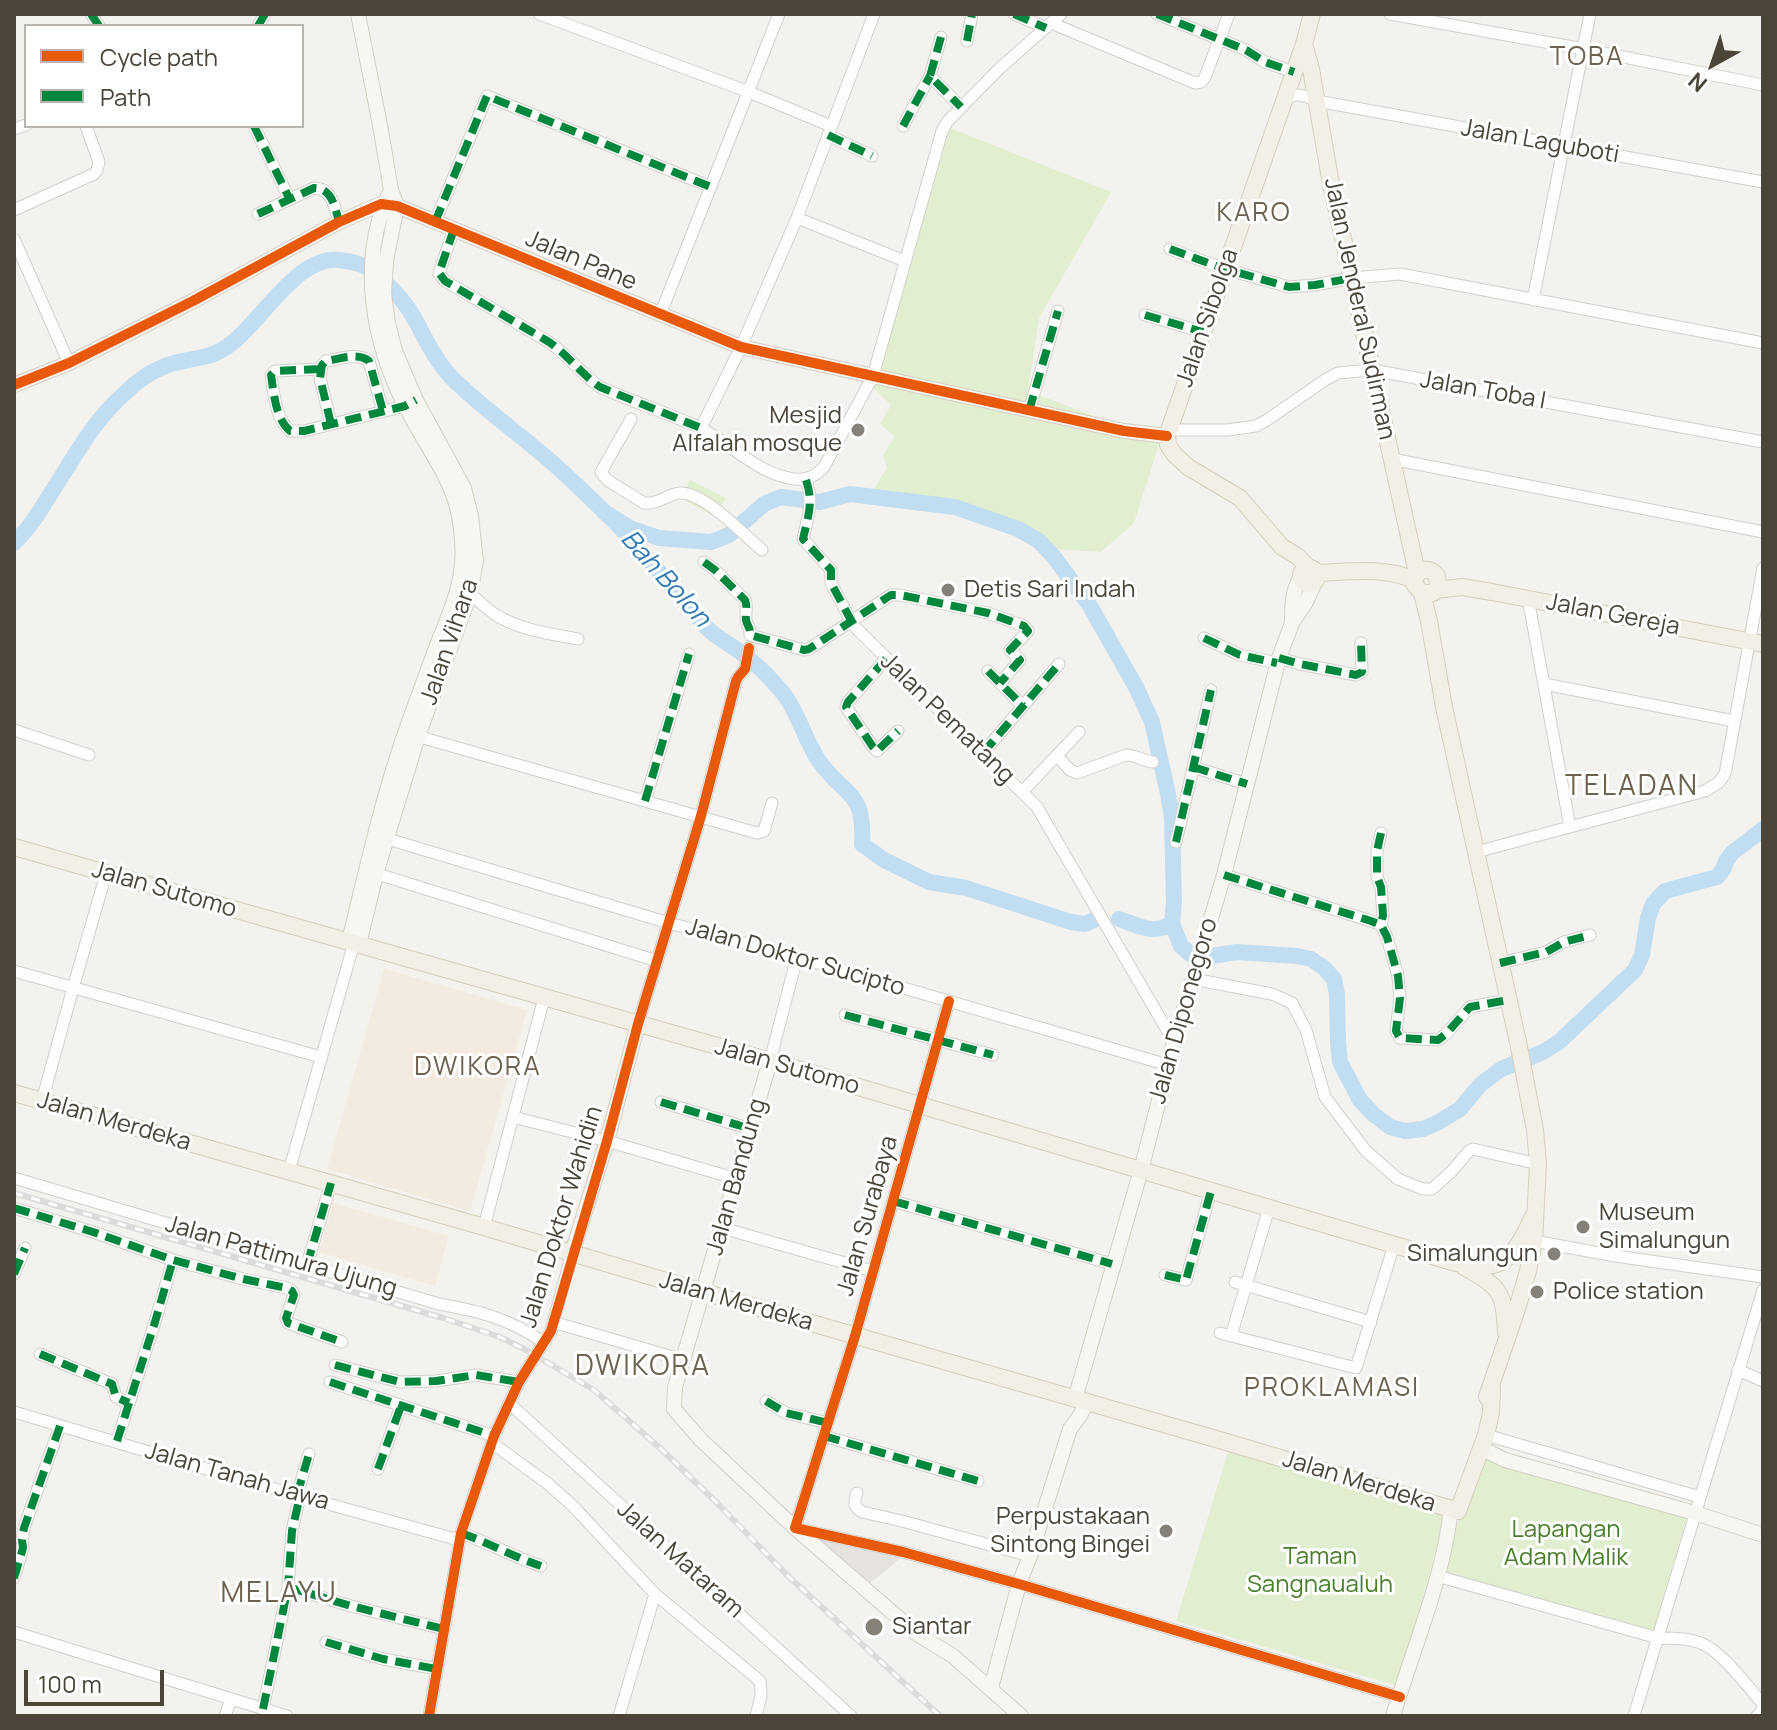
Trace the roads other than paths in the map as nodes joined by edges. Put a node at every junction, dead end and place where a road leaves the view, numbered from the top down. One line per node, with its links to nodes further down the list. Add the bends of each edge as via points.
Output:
1 (358, 14): 35 (street)
2 (539, 14): 22 (street)
3 (779, 14): 22 (street)
4 (874, 14): 29 (street)
5 (972, 14): 16 (street)
6 (1014, 14): 13 (street)
7 (1061, 14): 13 (street)
8 (1157, 14): 15 (street)
9 (1229, 14): 15 (street)
10 (1312, 14): 17 (main road, Jalan Sibolga)
11 (1390, 14): 18 (street)
12 (1590, 14): 18 (street)
13 (1048, 26): 15 (street, via 1195,83 1205,77); 25 (street)
14 (941, 37): 20 (street)
15 (1219, 39): 19 (street)
16 (967, 41)
17 (1304, 44): 19 (main road, Jalan Sibolga); 24 (main road, Jalan Jenderal Sudirman)
18 (1584, 49): 21 (street); 30 (street)
19 (1294, 72): 23 (main road, Jalan Sibolga)
20 (930, 76): 25 (street); 26 (street)
21 (1763, 85)
22 (749, 92): 29 (street); 33 (street)
23 (1284, 100): 24 (street, Jalan Laguboti, via 1294,94); 45 (main road, Jalan Sibolga)
24 (1317, 101): 30 (street, Jalan Laguboti); 46 (main road, Jalan Jenderal Sudirman)
25 (961, 107): 44 (street, via 942,131)
26 (903, 126)
27 (87, 128): 36 (street, via 99,162 94,174)
28 (255, 128): 34 (street)
29 (830, 131): 31 (street); 38 (street)
30 (1565, 146): 32 (street, Jalan Laguboti); 47 (street)
31 (872, 156)
32 (1763, 182)
33 (711, 187): 40 (street, via 487,96); 49 (street)
34 (289, 198): 37 (street); 39 (street, via 320,188 330,195)
35 (391, 206): 39 (street, via 370,208); 40 (street, Jalan Pane); 59 (street, Jalan Vihara, via 379,259 376,325 384,355)
36 (14, 210)
37 (258, 214)
38 (797, 218): 44 (street); 53 (street)
39 (339, 222): 54 (street)
40 (435, 222): 41 (street, Jalan Pane)
41 (454, 229): 49 (street, Jalan Pane); 64 (street, via 441,278 549,342 600,387)
42 (14, 239): 54 (street)
43 (1170, 249): 45 (street)
44 (905, 261): 57 (street)
45 (1225, 269): 46 (street, via 1289,287); 51 (main road, Jalan Sibolga)
46 (1352, 278): 47 (street, via 1400,274); 56 (main road, Jalan Jenderal Sudirman)
47 (1533, 300): 52 (street)
48 (1058, 311): 61 (street)
49 (660, 315): 53 (street, Jalan Pane)
50 (1145, 315): 51 (street)
51 (1203, 332): 65 (main road, Jalan Sibolga)
52 (1763, 343)
53 (741, 347): 57 (street, Jalan Pane); 64 (street)
54 (69, 363): 58 (street)
55 (320, 369): 60 (street, via 326,361 366,358); 63 (street); 63 (street, via 275,371 271,375 276,403 290,431)
56 (1372, 370): 65 (street, Jalan Toba I, via 1338,373 1256,426); 66 (street, Jalan Toba I); 67 (main road, Jalan Jenderal Sudirman)
57 (873, 376): 61 (street, Jalan Pane); 68 (street, via 824,467)
58 (14, 385)
59 (410, 403): 60 (street); 74 (street, Jalan Vihara, via 458,490)
60 (383, 411): 63 (street)
61 (1029, 411): 65 (street, Jalan Pane, via 1124,431)
62 (631, 419): 70 (street, via 602,475 644,503 692,495)
63 (331, 424)
64 (701, 428): 68 (street, via 767,470)
65 (1168, 433): 73 (main road, via 1174,454 1240,498 1288,560)
66 (1763, 442)
67 (1392, 459): 69 (street); 75 (main road, Jalan Jenderal Sudirman)
68 (806, 480): 77 (street, Jalan Pematang, via 811,494 803,539 831,570 831,583)
69 (1763, 532)
70 (762, 550)
71 (704, 562): 77 (street, via 745,600 750,635 804,650)
72 (1763, 568): 80 (street)
73 (1308, 575): 75 (main road, via 1379,570); 85 (street, Jalan Diponegoro, via 1306,602)
74 (468, 585): 79 (street, via 497,616); 96 (street, Jalan Vihara)
75 (1427, 585): 76 (main road, Jalan Gereja); 112 (main road, Jalan Jenderal Sudirman, via 1444,707)
76 (1528, 598): 80 (main road, Jalan Gereja); 89 (street)
77 (852, 622): 84 (street, Jalan Pematang); 88 (street, via 891,595 900,595 1024,626 1028,631 1010,650 1020,660)
78 (1204, 638): 85 (street, via 1240,655)
79 (578, 639)
80 (1756, 642): 92 (street)
81 (1361, 643): 85 (street, via 1362,672 1356,675)
82 (749, 648): 106 (street, Jalan Doktor Wahidin)
83 (689, 654): 104 (street)
84 (886, 659): 94 (street, via 846,707 877,751); 97 (street, Jalan Pematang)
85 (1278, 660): 102 (street, Jalan Diponegoro)
86 (1059, 664): 91 (street)
87 (988, 671): 88 (street)
88 (1000, 683): 91 (street)
89 (1544, 684): 92 (street); 107 (street)
90 (1211, 690): 101 (street)
91 (1023, 706): 97 (street)
92 (1734, 721): 107 (street, via 1725,774 1713,787)
93 (14, 730): 98 (street)
94 (898, 731)
95 (1079, 732): 99 (street)
96 (411, 734): 104 (street); 109 (street, Jalan Vihara)
97 (983, 753): 103 (street, Jalan Pematang)
98 (89, 755)
99 (1057, 756): 100 (street, via 1077,773 1126,755); 103 (street)
100 (1153, 762)
101 (1193, 767): 102 (street); 110 (street)
102 (1247, 784): 115 (street, Jalan Diponegoro)
103 (1022, 792): 132 (street, Jalan Pematang, via 1037,807)
104 (645, 801): 106 (street)
105 (772, 803): 106 (street, via 760,832)
106 (701, 816): 116 (street, Jalan Doktor Wahidin)
107 (1570, 827): 112 (street)
108 (1381, 833): 117 (street)
109 (382, 837): 113 (street, Jalan Vihara); 116 (street, Jalan Doktor Sucipto)
110 (1176, 842)
111 (14, 847): 114 (main road, Jalan Sutomo)
112 (1476, 852): 122 (main road, Jalan Jenderal Sudirman)
113 (371, 872): 119 (street, Jalan Vihara); 121 (street)
114 (106, 874): 119 (main road, Jalan Sutomo); 125 (street)
115 (1224, 875): 117 (street); 124 (street, Jalan Diponegoro)
116 (669, 923): 120 (street, Jalan Doktor Sucipto); 121 (street, Jalan Doktor Wahidin)
117 (1381, 925): 127 (street, via 1398,976 1400,1038 1438,1040 1470,1007)
118 (1590, 935): 122 (street)
119 (354, 943): 126 (main road, Jalan Sutomo); 134 (street)
120 (797, 957): 128 (street, Jalan Doktor Sucipto); 135 (street)
121 (657, 961): 130 (street, Jalan Doktor Wahidin)
122 (1500, 963): 127 (main road, Jalan Jenderal Sudirman)
123 (14, 971): 125 (street)
124 (1194, 976): 132 (street, Jalan Diponegoro); 144 (street, via 1292,1003 1306,1030 1325,1097 1366,1151 1398,1179 1432,1189 1473,1149)
125 (73, 988): 134 (street); 138 (street)
126 (544, 998): 130 (main road, Jalan Sutomo); 141 (street)
127 (1508, 1000): 144 (main road, Jalan Jenderal Sudirman)
128 (949, 1001): 131 (street, Jalan Surabaya); 136 (street, Jalan Doktor Sucipto)
129 (845, 1015): 131 (street)
130 (638, 1024): 135 (main road, Jalan Sutomo); 143 (street, Jalan Doktor Wahidin)
131 (938, 1041): 133 (street); 140 (street, Jalan Surabaya)
132 (1174, 1042): 136 (street, Jalan Diponegoro)
133 (993, 1055)
134 (321, 1057): 146 (street)
135 (770, 1061): 140 (main road, Jalan Sutomo); 142 (street, Jalan Bandung)
136 (1168, 1065): 145 (street, Jalan Diponegoro)
137 (14, 1093): 138 (main road, Jalan Merdeka)
138 (42, 1101): 146 (main road, Jalan Merdeka)
139 (661, 1102): 142 (street)
140 (920, 1106): 145 (main road, Jalan Sutomo); 151 (street, Jalan Surabaya)
141 (513, 1117): 143 (street); 156 (street)
142 (751, 1129): 148 (street, Jalan Bandung)
143 (607, 1141): 148 (street); 161 (street, Jalan Doktor Wahidin)
144 (1538, 1164): 154 (main road)
145 (1141, 1170): 150 (main road, Jalan Sutomo); 164 (street, Jalan Diponegoro)
146 (289, 1171): 149 (main road, Jalan Merdeka)
147 (14, 1178): 165 (street, Jalan Pattimura Ujung)
148 (737, 1179): 157 (street, Jalan Bandung)
149 (331, 1183): 156 (main road, Jalan Merdeka); 165 (street)
150 (1211, 1191): 152 (main road, Jalan Sutomo); 168 (street, via 1186,1280)
151 (893, 1201): 164 (street); 166 (street, Jalan Surabaya)
152 (1269, 1208): 159 (main road, Jalan Sutomo); 170 (street)
153 (17, 1209): 155 (street); 162 (street)
154 (1535, 1213): 158 (main road); 163 (main road, Jalan Sutomo, via 1508,1259 1485,1267)
155 (14, 1224)
156 (484, 1227): 161 (main road, Jalan Merdeka)
157 (722, 1228): 166 (street); 172 (street, Jalan Bandung)
158 (1534, 1241): 169 (street); 176 (main road)
159 (1394, 1245): 163 (main road, Jalan Sutomo); 174 (street)
160 (25, 1248): 167 (street)
161 (572, 1253): 172 (main road, Jalan Merdeka); 173 (street, Jalan Doktor Wahidin)
162 (173, 1260): 177 (street, via 287,1288 294,1295 288,1323); 189 (street)
163 (1456, 1263): 176 (main road, via 1499,1291)
164 (1112, 1264): 187 (street, Jalan Diponegoro)
165 (307, 1265): 178 (street, Jalan Pattimura Ujung, via 501,1318)
166 (873, 1271): 175 (street, Jalan Surabaya)
167 (14, 1274)
168 (1165, 1275)
169 (1763, 1277)
170 (1240, 1284): 174 (street); 174 (street, via 1225,1334 1357,1368)
171 (1763, 1290): 182 (street)
172 (703, 1292): 175 (main road, Jalan Merdeka); 180 (street, Jalan Bandung)
173 (553, 1322): 178 (street, Jalan Doktor Wahidin); 180 (street)
174 (1371, 1322)
175 (855, 1336): 187 (main road, Jalan Merdeka); 193 (street, Jalan Surabaya)
176 (1507, 1341): 186 (main road)
177 (342, 1342)
178 (545, 1343): 185 (street, Jalan Doktor Wahidin)
179 (40, 1354): 189 (street, via 112,1384 116,1397)
180 (683, 1360): 207 (street, Jalan Bandung, via 674,1409)
181 (335, 1365): 185 (street, via 400,1382 476,1375)
182 (1738, 1370): 183 (street); 204 (street)
183 (1763, 1381)
184 (330, 1382): 191 (street)
185 (519, 1382): 190 (street, Jalan Doktor Wahidin)
186 (1492, 1388): 198 (main road); 205 (main road)
187 (1077, 1400): 205 (main road, Jalan Merdeka); 210 (street, Jalan Diponegoro, via 1079,1417 1070,1429)
188 (766, 1401): 193 (street, via 786,1413)
189 (129, 1403): 197 (street)
190 (509, 1403): 196 (street, Jalan Doktor Wahidin); 232 (street, Jalan Mataram)
191 (401, 1406): 196 (street); 200 (street)
192 (14, 1412): 194 (street, Jalan Tanah Jawa)
193 (828, 1423): 195 (street, Jalan Surabaya)
194 (60, 1426): 197 (street, Jalan Tanah Jawa); 213 (street, via 24,1528)
195 (824, 1436): 201 (street); 207 (street, Jalan Surabaya)
196 (493, 1439): 209 (street, Jalan Doktor Wahidin); 216 (street, via 564,1497)
197 (117, 1441): 203 (street, Jalan Tanah Jawa)
198 (1481, 1449): 204 (street); 205 (main road); 206 (street)
199 (309, 1454): 203 (street)
200 (378, 1469)
201 (978, 1481)
202 (857, 1493): 210 (street, via 855,1505 862,1512)
203 (298, 1496): 209 (street, Jalan Tanah Jawa); 215 (street)
204 (1700, 1497): 206 (street)
205 (1455, 1510): 212 (street)
206 (1695, 1513): 208 (street); 219 (street)
207 (795, 1528): 214 (street); 222 (street, via 917,1634)
208 (1763, 1535)
209 (460, 1537): 211 (street, Jalan Tanah Jawa); 217 (street, Jalan Doktor Wahidin)
210 (1030, 1556): 214 (street, Jalan Diponegoro)
211 (541, 1566)
212 (1437, 1576): 219 (street); 223 (street)
213 (14, 1578)
214 (1019, 1584): 222 (street, Jalan Diponegoro); 223 (street)
215 (288, 1587): 217 (street); 226 (street)
216 (655, 1594): 230 (street); 231 (street, via 760,1681)
217 (444, 1629): 221 (street, Jalan Doktor Wahidin)
218 (14, 1632): 224 (street)
219 (1658, 1638): 225 (street, via 1704,1644); 235 (street)
220 (326, 1642): 221 (street)
221 (437, 1669): 229 (street, Jalan Doktor Wahidin)
222 (991, 1688): 233 (street)
223 (1400, 1697): 234 (street)
224 (231, 1699): 226 (street); 227 (street)
225 (1763, 1706): 236 (street)
226 (263, 1709): 228 (street)
227 (225, 1716)
228 (287, 1716)
229 (429, 1716)
230 (619, 1716)
231 (756, 1716)
232 (851, 1716)
233 (1021, 1716)
234 (1393, 1716)
235 (1634, 1716)
236 (1757, 1716)

